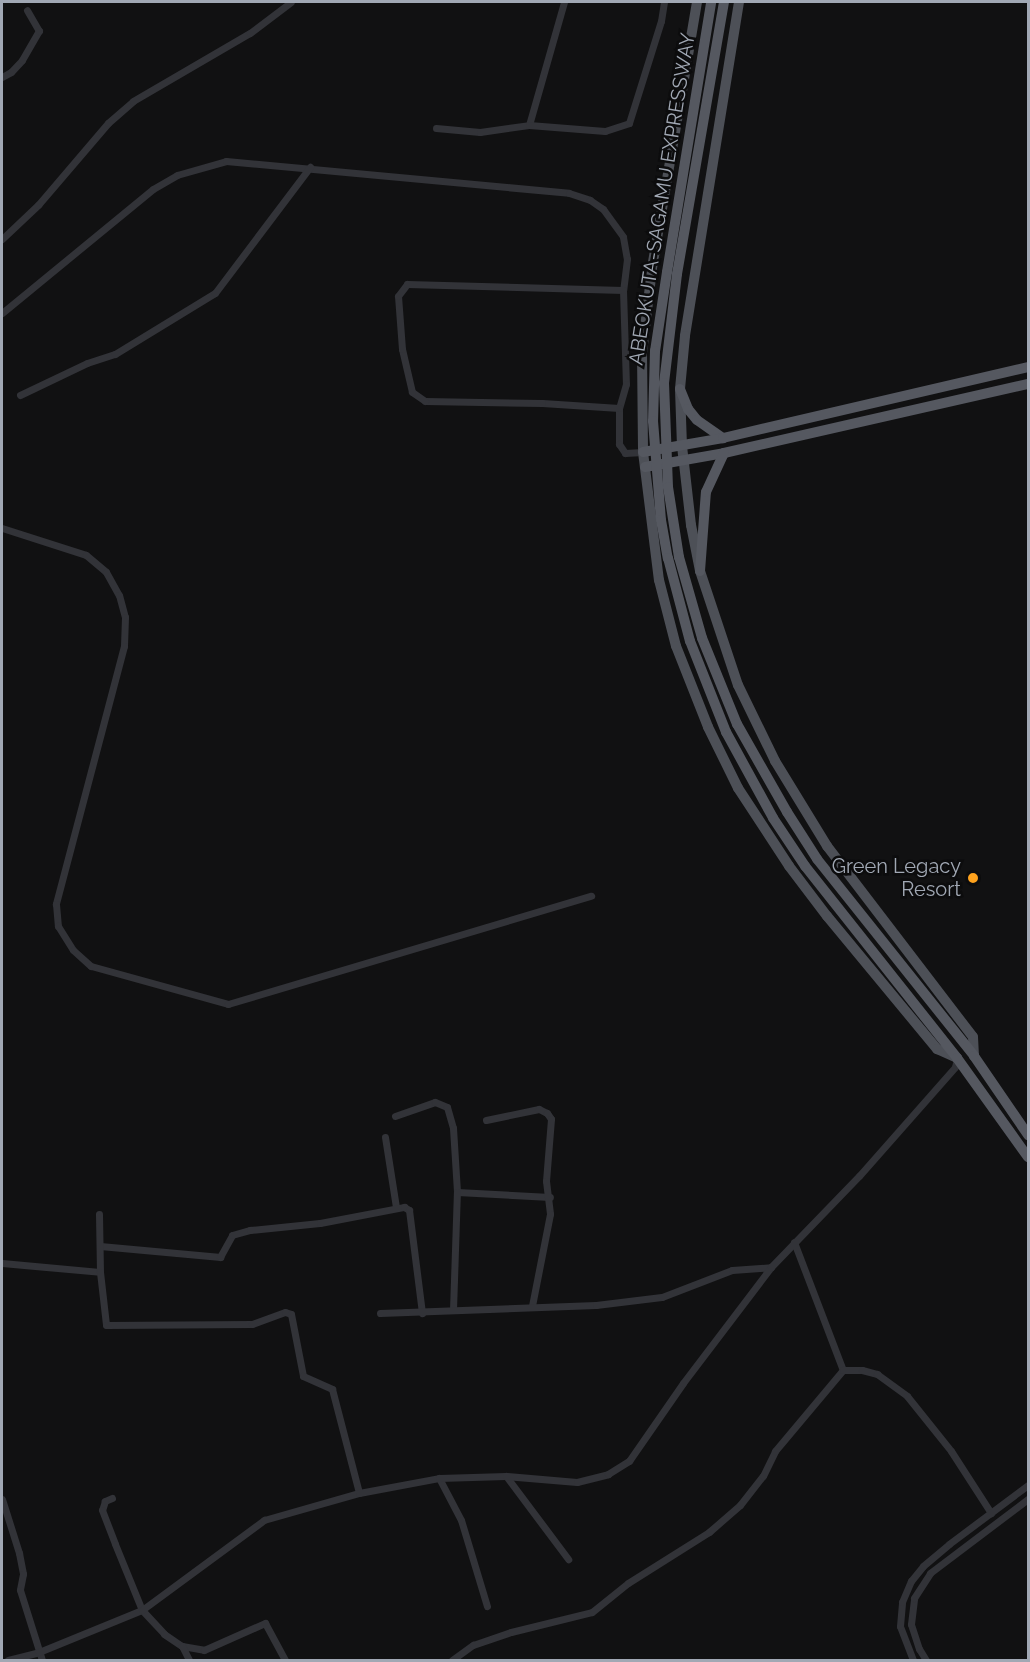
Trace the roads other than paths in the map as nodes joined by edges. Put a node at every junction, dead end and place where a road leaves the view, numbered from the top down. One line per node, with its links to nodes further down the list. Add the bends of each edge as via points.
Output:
1 (291, 2): 13 (street, via 250,33 134,101 108,123 38,205)
2 (564, 2): 10 (street)
3 (664, 2): 10 (street, via 629,123 605,131)
4 (697, 2): 24 (main road, via 652,269 642,353)
5 (711, 2): 14 (highway, ABEOKUTA-SAGAMU EXPRESSWAY)
6 (724, 2): 14 (highway, ABEOKUTA-SAGAMU EXPRESSWAY)
7 (738, 2): 19 (main road)
8 (27, 10): 9 (street, via 39,31 22,60)
9 (2, 77)
10 (529, 125): 11 (street, via 480,132)
11 (436, 128)
12 (310, 167): 15 (street, via 558,192 590,200 614,221 623,237 627,259); 16 (street, via 226,161 177,175 153,189); 20 (street, via 215,293 115,354)
13 (2, 239)
14 (672, 273): 31 (highway, ABEOKUTA-SAGAMU EXPRESSWAY, bridge, via 664,383 668,487 679,557 702,638 737,724 817,859); 32 (highway, ABEOKUTA-SAGAMU EXPRESSWAY, bridge, via 655,351 653,421 661,520 690,641 726,732 773,818 805,866)
15 (623, 290): 21 (street, via 626,384); 21 (street, via 407,284 398,296 402,349 412,392 425,401)
16 (2, 313)
17 (1029, 367): 22 (highway)
18 (1029, 384): 25 (highway)
19 (680, 389): 22 (highway, via 697,420); 23 (main road)
20 (20, 395)
21 (619, 408): 24 (street, via 619,444 625,453)
22 (723, 438): 23 (highway)
23 (682, 446): 24 (highway); 26 (main road)
24 (643, 452): 27 (main road)
25 (724, 453): 26 (highway); 29 (highway, via 706,492)
26 (684, 461): 27 (highway); 29 (main road)
27 (645, 467): 32 (main road, via 659,580 676,645 708,727 738,788 827,915 937,1049)
28 (2, 528): 30 (street, via 86,555 106,572 119,595 125,617 124,646 56,904 58,926 73,950 91,966 228,1004)
29 (700, 571): 31 (main road, via 738,685 775,762 827,846 973,1037)
30 (591, 896)
31 (974, 1056): 35 (highway, ABEOKUTA-SAGAMU EXPRESSWAY)
32 (957, 1058): 37 (highway, ABEOKUTA-SAGAMU EXPRESSWAY); 42 (street, via 955,1067 859,1176)
33 (395, 1116): 38 (street, via 435,1102 447,1107 453,1128)
34 (486, 1120): 39 (street, via 539,1108 547,1113 551,1119 546,1181)
35 (1029, 1135)
36 (386, 1137): 40 (street)
37 (1029, 1157)
38 (457, 1192): 39 (street); 48 (street)
39 (550, 1197): 47 (street)
40 (396, 1207): 43 (street, via 232,1235 220,1257); 50 (street, via 409,1210)
41 (99, 1214): 43 (street)
42 (794, 1242): 45 (street); 51 (street)
43 (100, 1246): 46 (street)
44 (2, 1263): 46 (street)
45 (771, 1267): 47 (street, via 732,1269 662,1297 596,1305); 52 (street, via 630,1461 608,1474 577,1482)
46 (100, 1272): 55 (street, via 106,1325 252,1324 285,1312 291,1314 303,1376 332,1389)
47 (532, 1306): 48 (street)
48 (453, 1310): 50 (street)
49 (380, 1313): 50 (street)
50 (422, 1313)
51 (843, 1370): 59 (street, via 877,1374 907,1396 951,1450); 69 (street, via 775,1450 763,1476 740,1505 709,1532 628,1583 592,1612 473,1645)
52 (506, 1476): 53 (street); 60 (street)
53 (439, 1478): 55 (street); 61 (street, via 461,1520)
54 (1029, 1485): 59 (street)
55 (359, 1493): 62 (street, via 264,1520)
56 (2, 1498): 64 (street, via 19,1553 23,1574 20,1590)
57 (112, 1498): 62 (street, via 102,1510)
58 (1029, 1499): 71 (street, via 930,1572 914,1598 911,1624)
59 (991, 1513): 70 (street, via 923,1566 911,1581 902,1602 900,1626)
60 (568, 1559)
61 (487, 1606)
62 (142, 1610): 63 (street); 64 (street)
63 (182, 1647): 67 (street); 68 (street, via 204,1650 265,1623)
64 (39, 1652): 65 (street); 66 (street)
65 (8, 1660)
66 (42, 1660)
67 (189, 1660)
68 (285, 1660)
69 (452, 1660)
70 (913, 1660)
71 (926, 1660)

